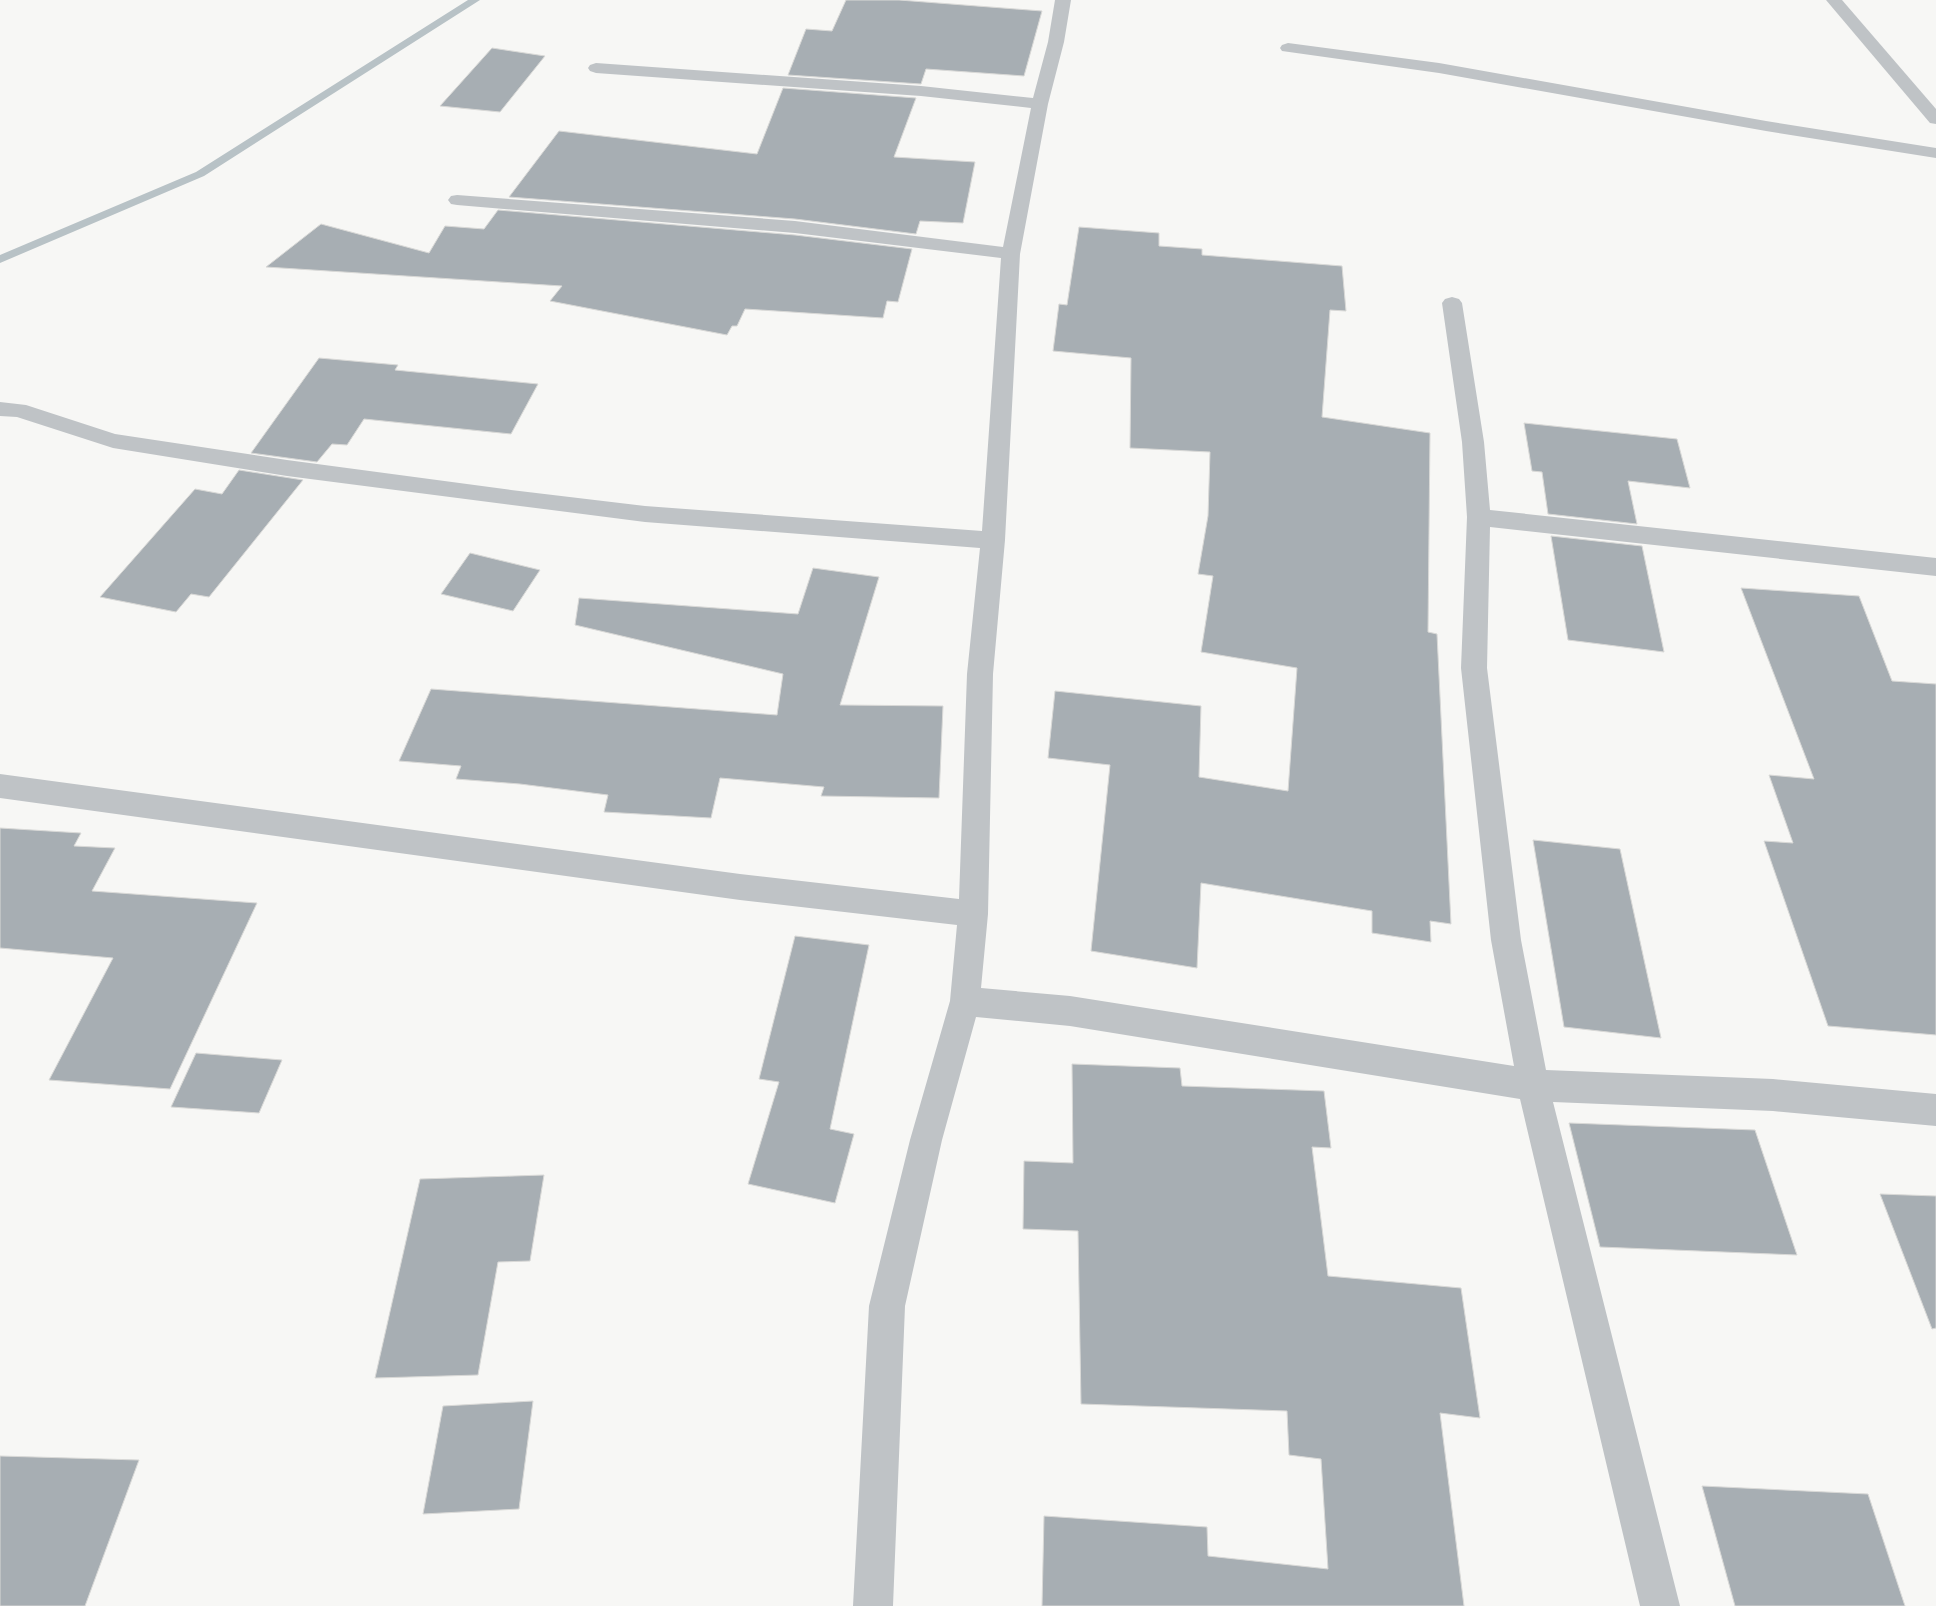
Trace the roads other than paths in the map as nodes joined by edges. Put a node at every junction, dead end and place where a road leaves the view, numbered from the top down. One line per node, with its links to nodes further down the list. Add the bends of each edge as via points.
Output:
1 (1063, 0): 5 (street)
2 (1834, 0): 6 (street)
3 (1288, 48): 7 (street, via 1439,68)
4 (596, 68): 5 (street, via 931,92)
5 (1040, 104): 9 (street)
6 (1936, 119)
7 (1936, 152)
8 (457, 200): 9 (street, via 795,227)
9 (1011, 254): 13 (street)
10 (1452, 303): 12 (street, via 1473,442)
11 (0, 409): 13 (street, via 18,410 113,441 443,489 645,514)
12 (1479, 517): 14 (street); 18 (street, via 1474,668 1506,940)
13 (993, 540): 16 (street, via 980,674)
14 (1936, 567)
15 (0, 786): 16 (street, via 740,887)
16 (973, 914): 17 (street)
17 (965, 1000): 18 (street, via 1070,1011); 20 (street, via 926,1140 886,1306)
18 (1533, 1085): 19 (street, via 1773,1095); 21 (street)
19 (1936, 1110)
20 (872, 1606)
21 (1660, 1606)

